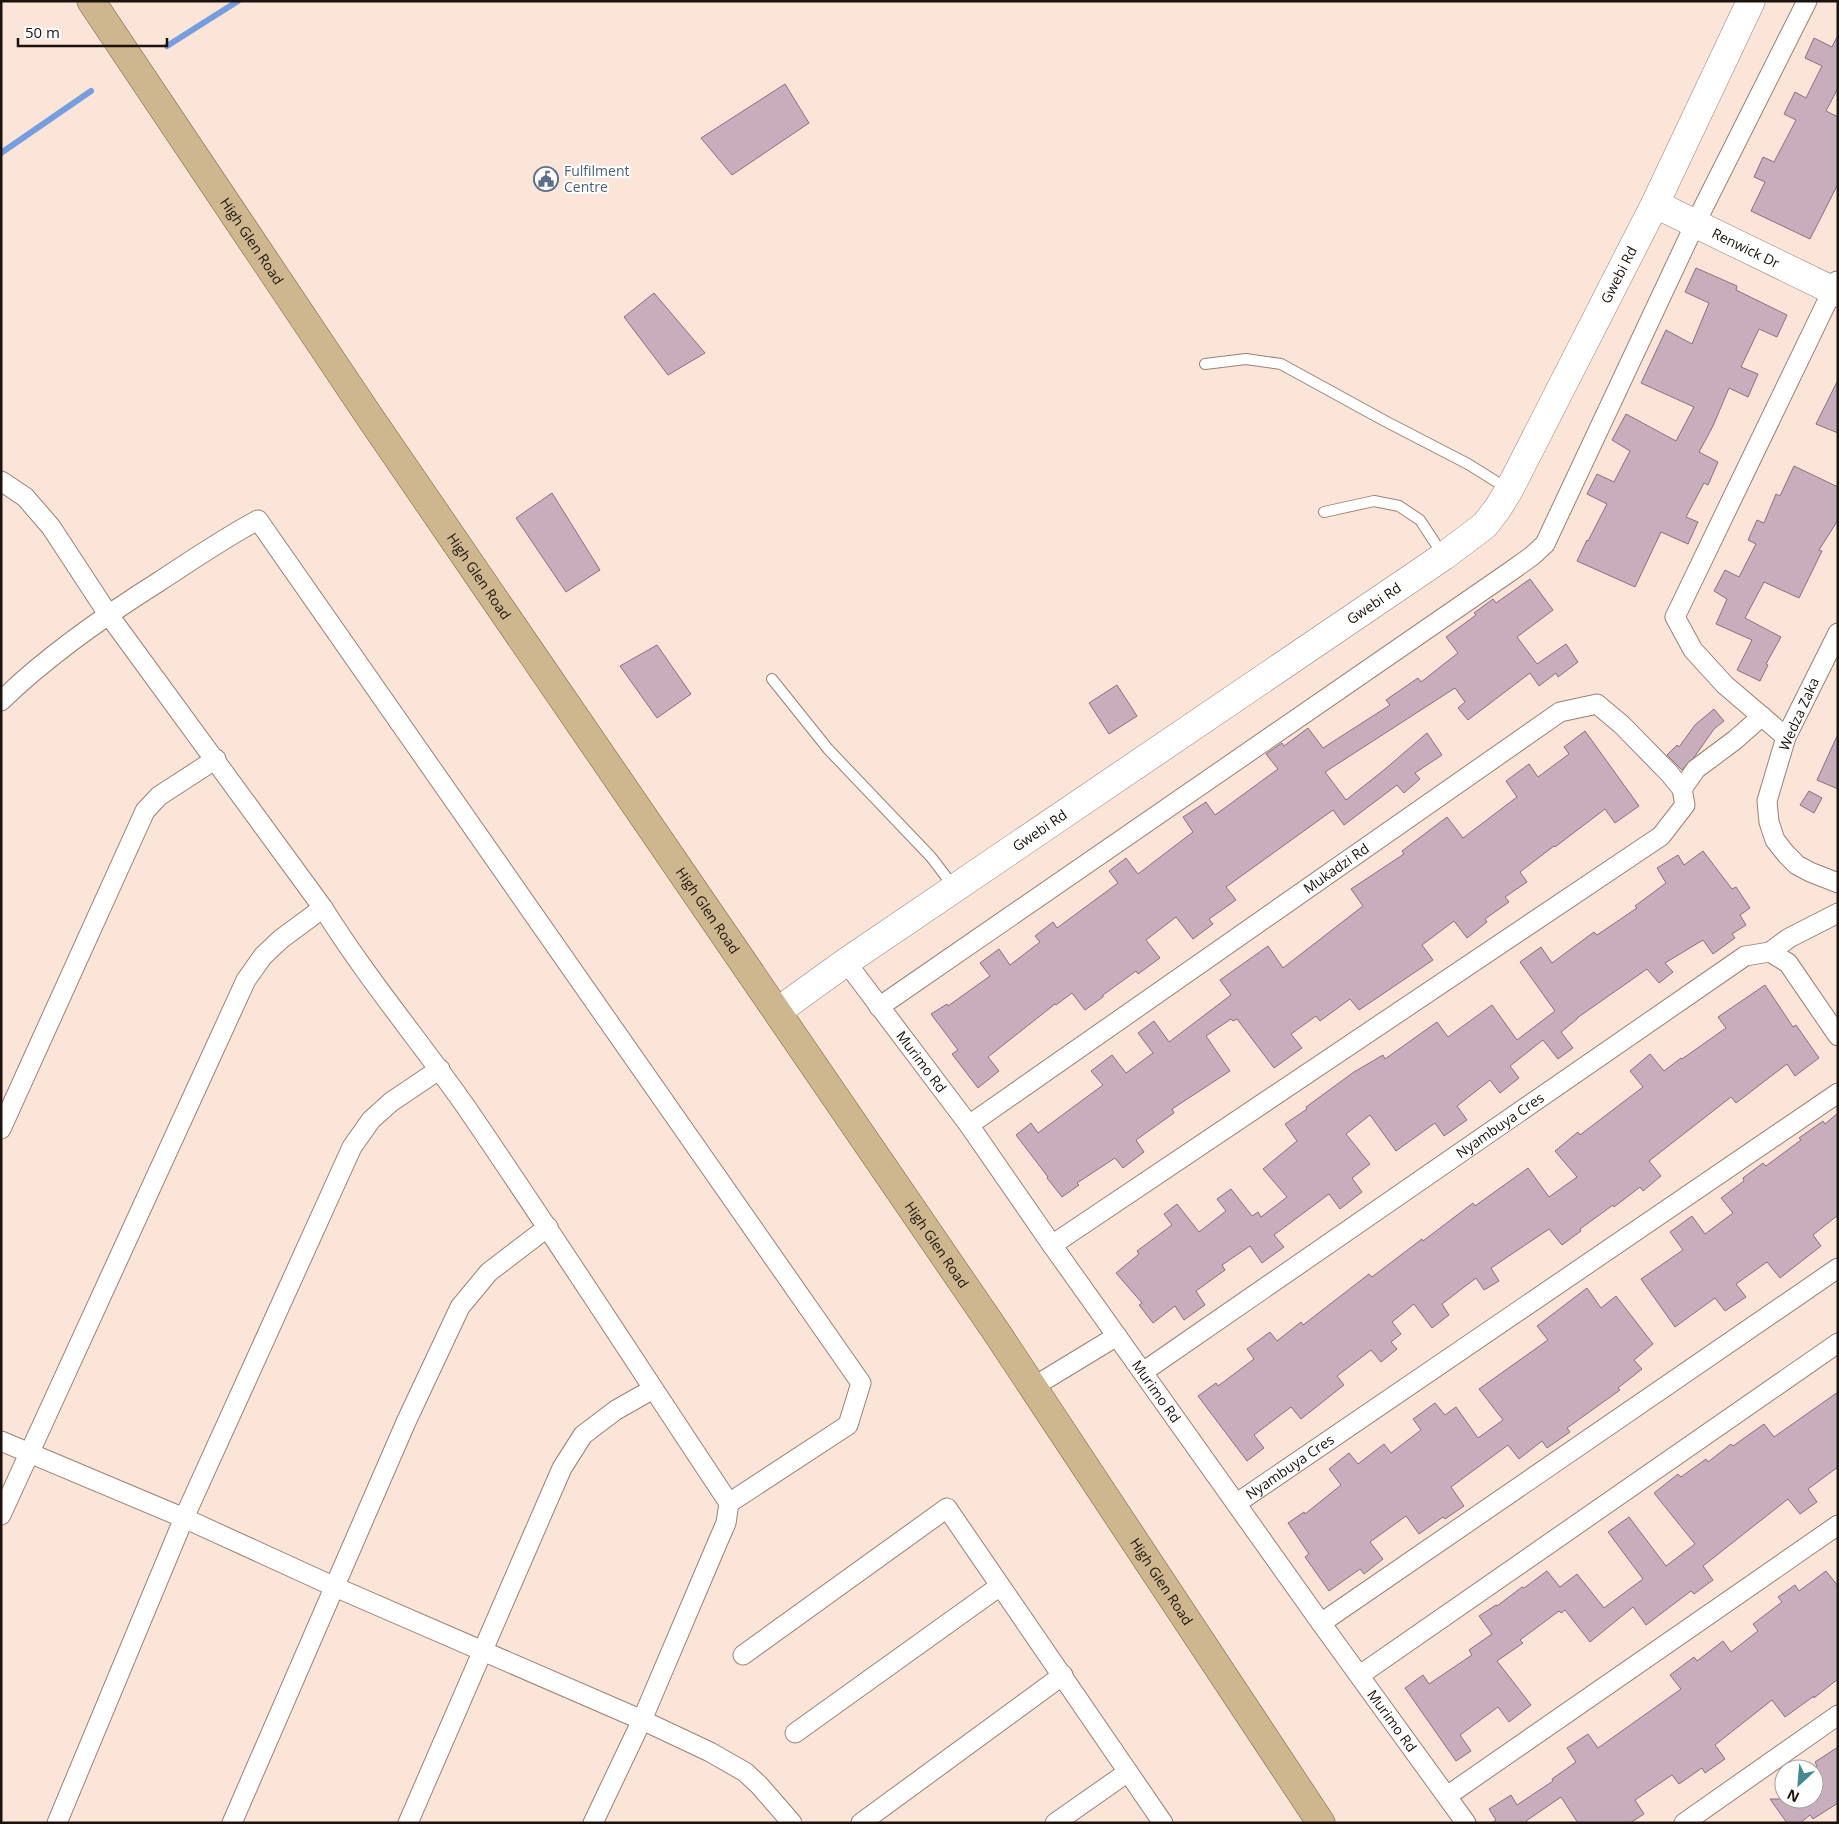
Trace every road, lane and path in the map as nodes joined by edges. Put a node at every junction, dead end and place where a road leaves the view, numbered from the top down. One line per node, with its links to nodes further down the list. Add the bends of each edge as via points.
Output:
1 (91, 1): 27 (main road, High Glen Road, via 361,405)
2 (1751, 1): 4 (street, Gwebi Rd)
3 (1807, 1): 5 (street)
4 (1655, 204): 5 (street, Renwick Dr); 9 (street, Gwebi Rd)
5 (1695, 224): 6 (street, Renwick Dr); 26 (street, via 1545,544 1511,571)
6 (1836, 288): 16 (street, via 1675,617 1693,650 1725,685)
7 (1204, 364): 9 (lane, via 1246,358 1280,364 1468,464)
8 (1, 481): 12 (street, via 25,497 51,527)
9 (1509, 490): 11 (street, Gwebi Rd, via 1485,525)
10 (1324, 512): 11 (lane, via 1374,501 1399,506 1420,520)
11 (1444, 556): 21 (street, Gwebi Rd)
12 (108, 614): 15 (street); 18 (street); 43 (street, via 258,520 830,1338 861,1383 848,1425)
13 (1838, 633): 17 (street, Wedza Zaka)
14 (772, 679): 21 (lane, via 828,749 931,857)
15 (1, 701)
16 (1762, 716): 17 (street); 19 (street, via 1696,769)
17 (1786, 737): 20 (street, Wedza Zaka, via 1767,800 1775,840 1797,865)
18 (216, 759): 22 (street); 32 (street, via 159,796 144,811)
19 (1683, 797): 31 (street, Mukadzi Rd, via 1669,773 1597,704 1560,712); 34 (street, via 1661,836)
20 (1838, 883)
21 (954, 888): 25 (street, Gwebi Rd)
22 (323, 908): 29 (street); 42 (street, via 281,939 263,956 246,980)
23 (1838, 913): 24 (street, via 1789,938)
24 (1770, 952): 28 (street, via 1788,963); 38 (street, Nyambuya Cres, via 1745,956)
25 (846, 962): 26 (street, Murimo Rd); 27 (street, Gwebi Rd)
26 (879, 1007): 31 (street, Murimo Rd)
27 (778, 1011): 39 (main road, High Glen Road)
28 (1838, 1036)
29 (440, 1070): 33 (street); 46 (street, via 391,1102 371,1120 352,1147)
30 (1838, 1093): 44 (street, Nyambuya Cres)
31 (969, 1125): 34 (street, Murimo Rd)
32 (1, 1129)
33 (548, 1227): 40 (street); 49 (street, via 489,1272 460,1307)
34 (1052, 1245): 36 (street, Murimo Rd)
35 (1838, 1268): 50 (street)
36 (1117, 1336): 38 (street, Murimo Rd); 39 (street)
37 (1838, 1344): 54 (street)
38 (1142, 1372): 44 (street, Murimo Rd)
39 (1033, 1388): 68 (main road, High Glen Road)
40 (653, 1389): 43 (street); 51 (street, via 616,1410 583,1435 562,1468)
41 (1, 1441): 42 (street)
42 (28, 1453): 45 (street); 46 (street)
43 (728, 1503): 56 (street, via 726,1523)
44 (1237, 1503): 50 (street, Murimo Rd)
45 (1, 1515)
46 (184, 1518): 49 (street); 60 (street)
47 (1838, 1525): 59 (street)
48 (1000, 1586): 52 (street, via 947,1508); 53 (street); 57 (street)
49 (335, 1587): 51 (street); 61 (street)
50 (1321, 1623): 54 (street, Murimo Rd)
51 (483, 1650): 56 (street); 62 (street)
52 (743, 1655)
53 (1063, 1675): 58 (street); 65 (street)
54 (1360, 1675): 59 (street, Murimo Rd)
55 (1838, 1715): 70 (street)
56 (642, 1720): 63 (street); 64 (street, via 745,1772)
57 (795, 1733)
58 (1128, 1772): 66 (street); 67 (street)
59 (1447, 1796): 69 (street, Murimo Rd)
60 (57, 1823)
61 (232, 1823)
62 (408, 1823)
63 (593, 1823)
64 (792, 1823)
65 (861, 1823)
66 (1055, 1823)
67 (1163, 1823)
68 (1321, 1823)
69 (1466, 1823)
70 (1684, 1823)

